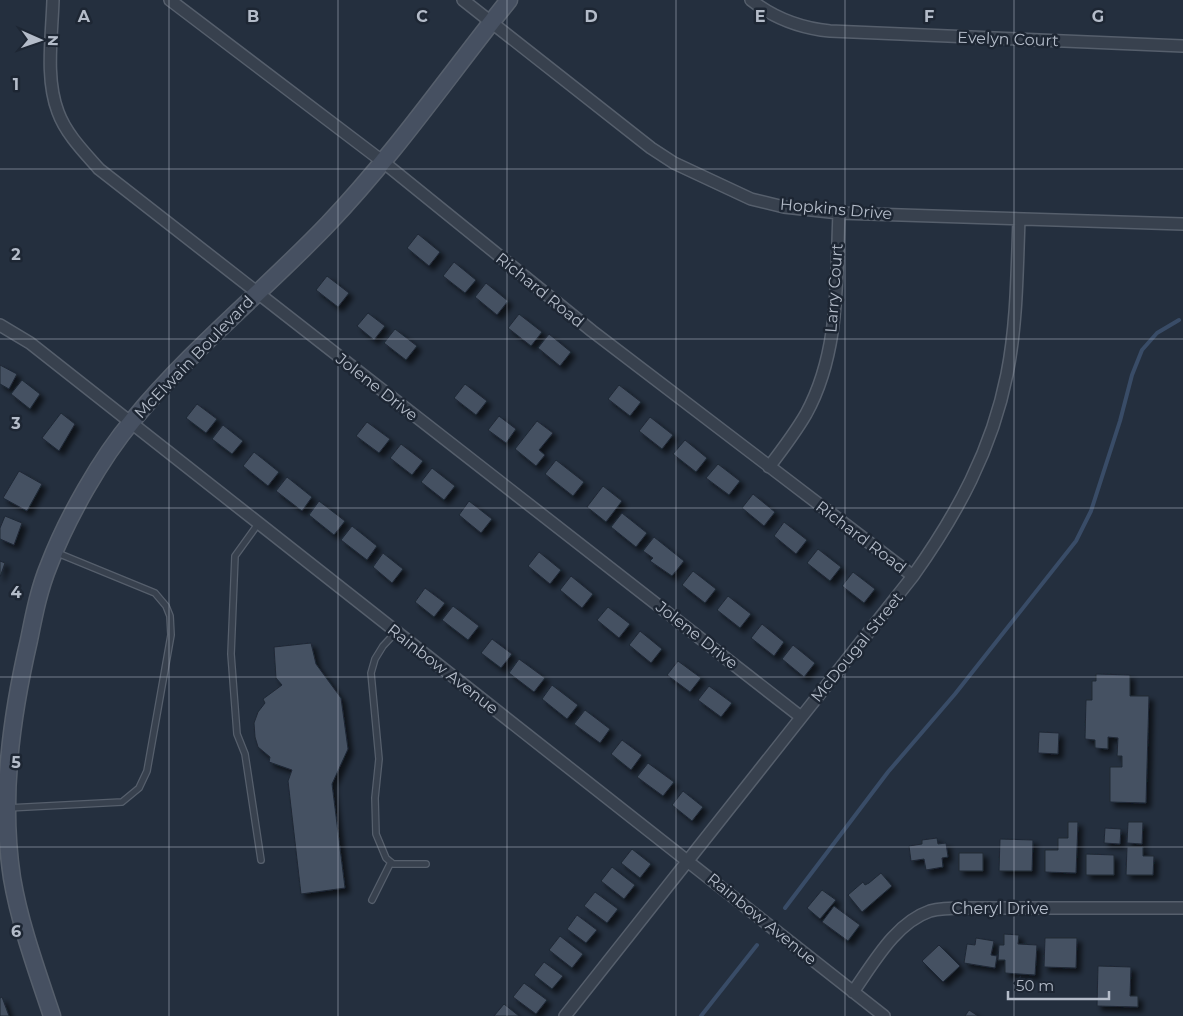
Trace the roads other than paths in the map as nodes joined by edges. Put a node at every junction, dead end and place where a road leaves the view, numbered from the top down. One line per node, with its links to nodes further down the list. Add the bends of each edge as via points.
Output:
1 (53, 0): 12 (street, Jolene Drive, via 52,87 57,112 78,146 99,169)
2 (170, 0): 8 (street, Richard Road)
3 (463, 0): 6 (street, Hopkins Drive)
4 (509, 0): 6 (street, McElwain Boulevard)
5 (751, 0): 7 (street, Evelyn Court, via 785,21 830,31)
6 (491, 22): 8 (street, McElwain Boulevard); 9 (street, Hopkins Drive, via 674,163 751,199 784,207)
7 (1183, 46)
8 (382, 161): 12 (street, McElwain Boulevard, via 329,223); 15 (street, Richard Road)
9 (839, 213): 10 (street, Hopkins Drive); 15 (street, Larry Court, via 835,314 826,362 806,413)
10 (1019, 219): 11 (street, Hopkins Drive); 18 (street, McDougal Street, via 1012,340 996,416 967,492)
11 (1183, 224)
12 (256, 293): 14 (street, McElwain Boulevard, via 198,348); 20 (street, Jolene Drive)
13 (0, 325): 14 (street, Rainbow Avenue, via 30,343)
14 (130, 423): 16 (street, Rainbow Avenue); 17 (street, McElwain Boulevard, via 94,478)
15 (769, 467): 18 (street, Richard Road)
16 (258, 524): 19 (street, Rainbow Avenue); 22 (lane, via 235,556 232,654 236,724 245,754)
17 (55, 552): 21 (street, McElwain Boulevard, via 38,598 21,676 11,741); 21 (lane, via 145,588 168,611 171,635 147,771 140,788 122,802)
18 (913, 576): 20 (street, McDougal Street)
19 (396, 632): 23 (street, Rainbow Avenue); 24 (lane, via 375,659 371,674 379,759 376,834 386,858)
20 (801, 717): 23 (street, McDougal Street)
21 (6, 808): 29 (street, McElwain Boulevard, via 20,920)
22 (260, 860)
23 (687, 860): 28 (street, Rainbow Avenue); 30 (street, McDougal Street)
24 (391, 862): 25 (lane, via 403,866); 26 (lane)
25 (426, 864)
26 (372, 900)
27 (1183, 908): 28 (street, Cheryl Drive, via 965,908 930,912 898,933)
28 (853, 992): 31 (street, Rainbow Avenue)
29 (52, 1016)
30 (565, 1016)
31 (884, 1016)

